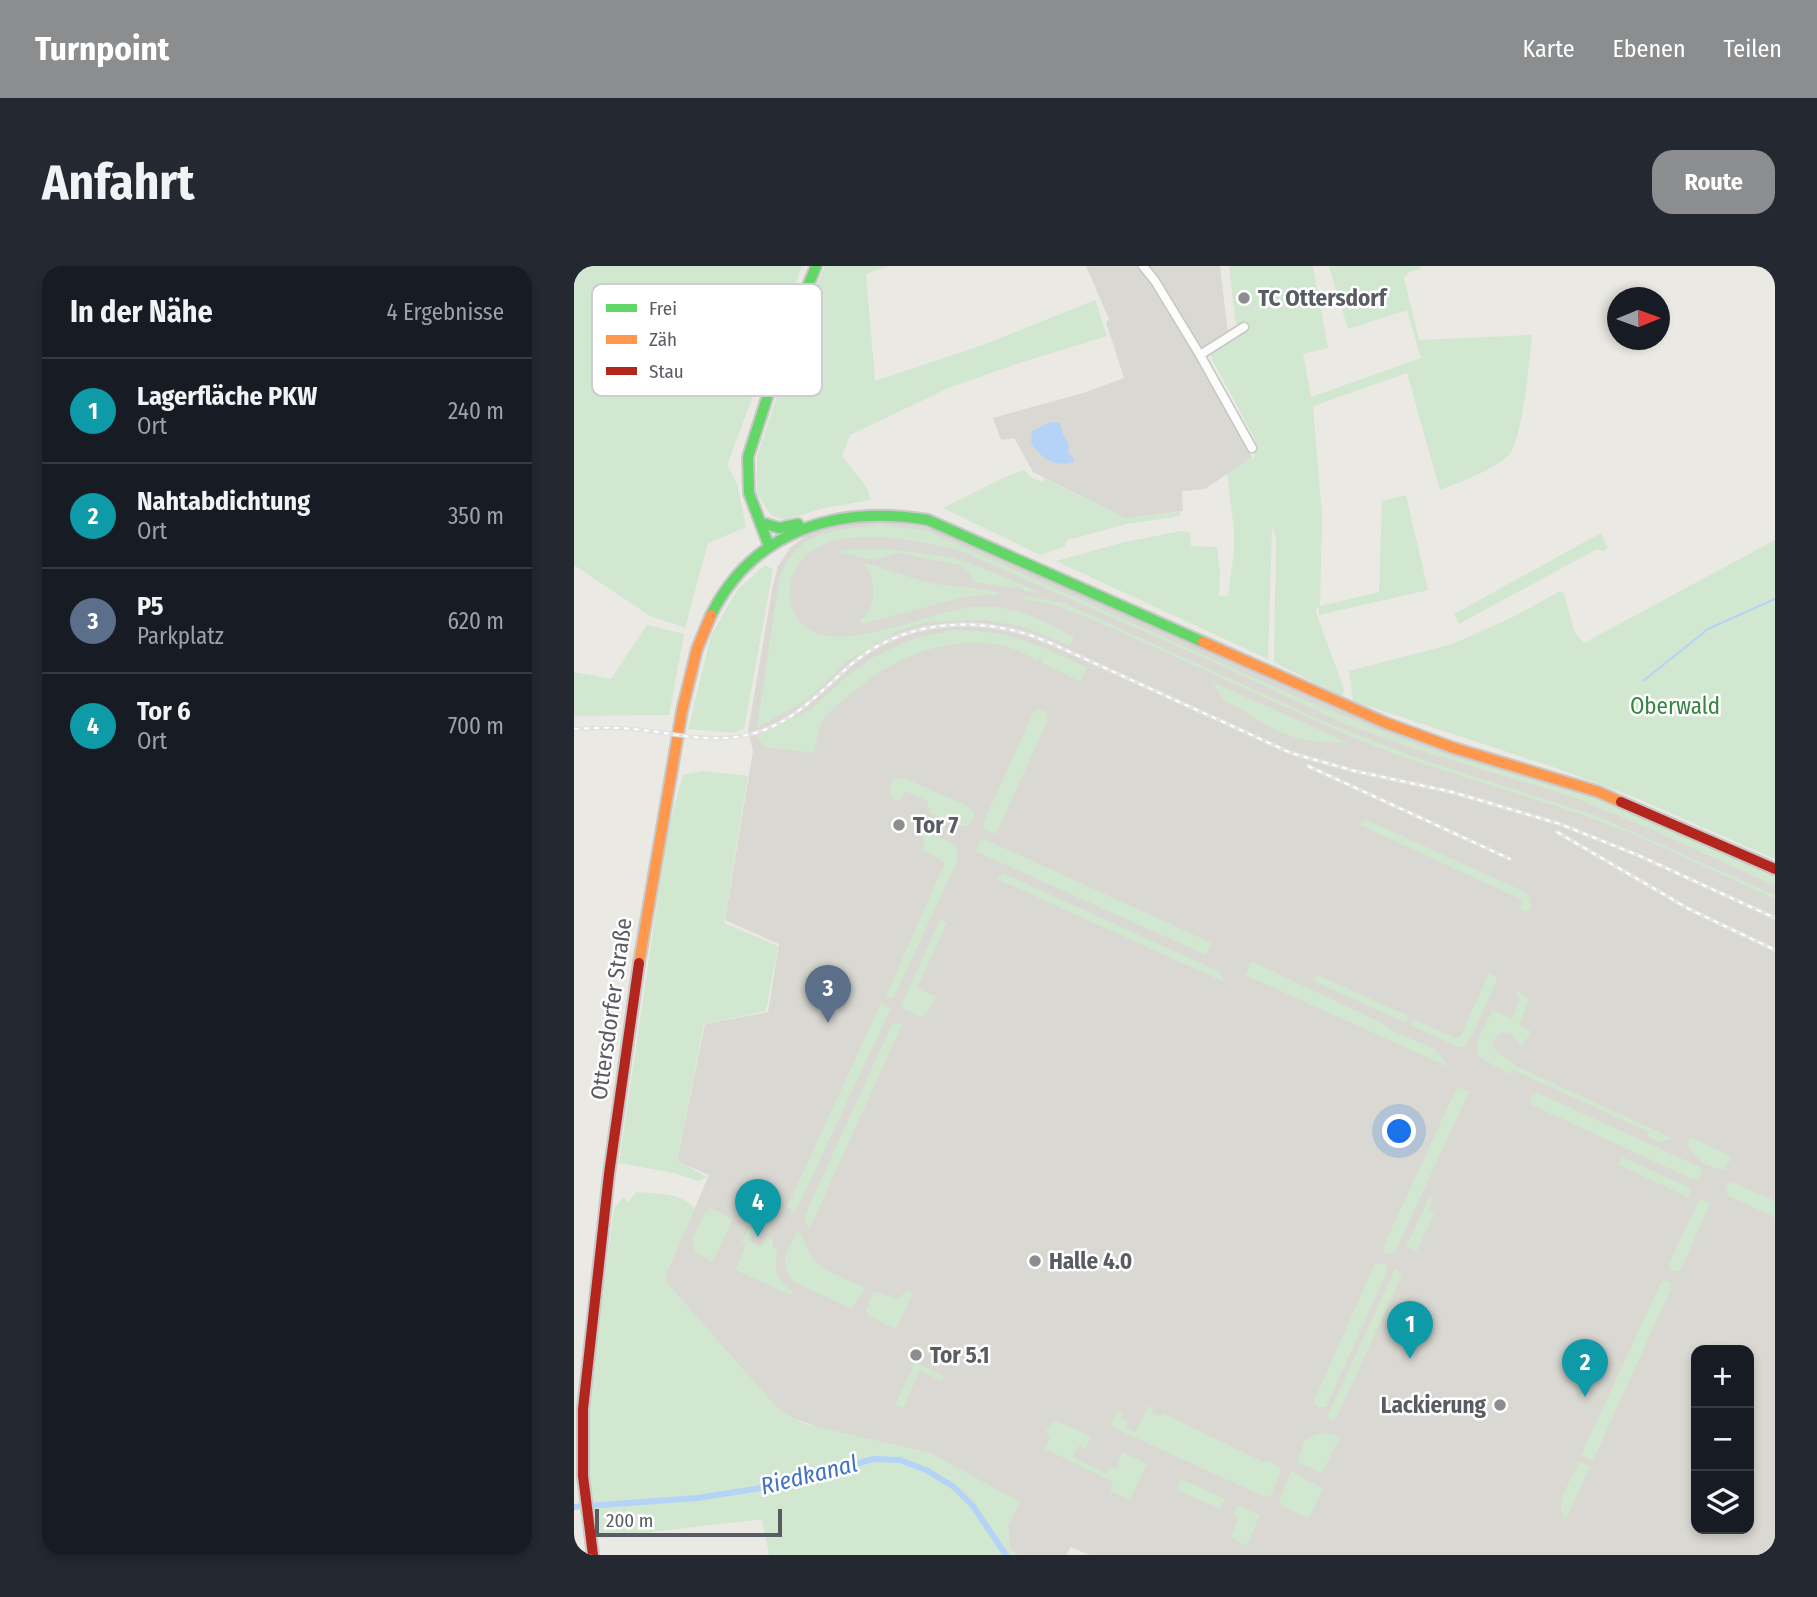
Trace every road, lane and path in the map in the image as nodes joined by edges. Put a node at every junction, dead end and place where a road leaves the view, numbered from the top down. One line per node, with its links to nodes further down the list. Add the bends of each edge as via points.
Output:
1 (816, 266): 3 (street)
2 (1143, 266): 5 (street)
3 (808, 284)
4 (1244, 327): 5 (street)
5 (1200, 355): 7 (street)
6 (766, 396): 8 (street, via 748,457 747,482)
7 (1252, 448)
8 (756, 512): 10 (street); 11 (street)
9 (831, 518): 10 (street, via 817,517 785,528); 11 (street, Ottersdorfer Straße); 12 (street, via 886,513 948,527 1386,723 1600,792)
10 (766, 524): 11 (street)
11 (772, 544): 13 (street, Ottersdorfer Straße, via 725,589 708,618 677,735 629,1019 583,1402 585,1498)
12 (1775, 869)
13 (593, 1555)

